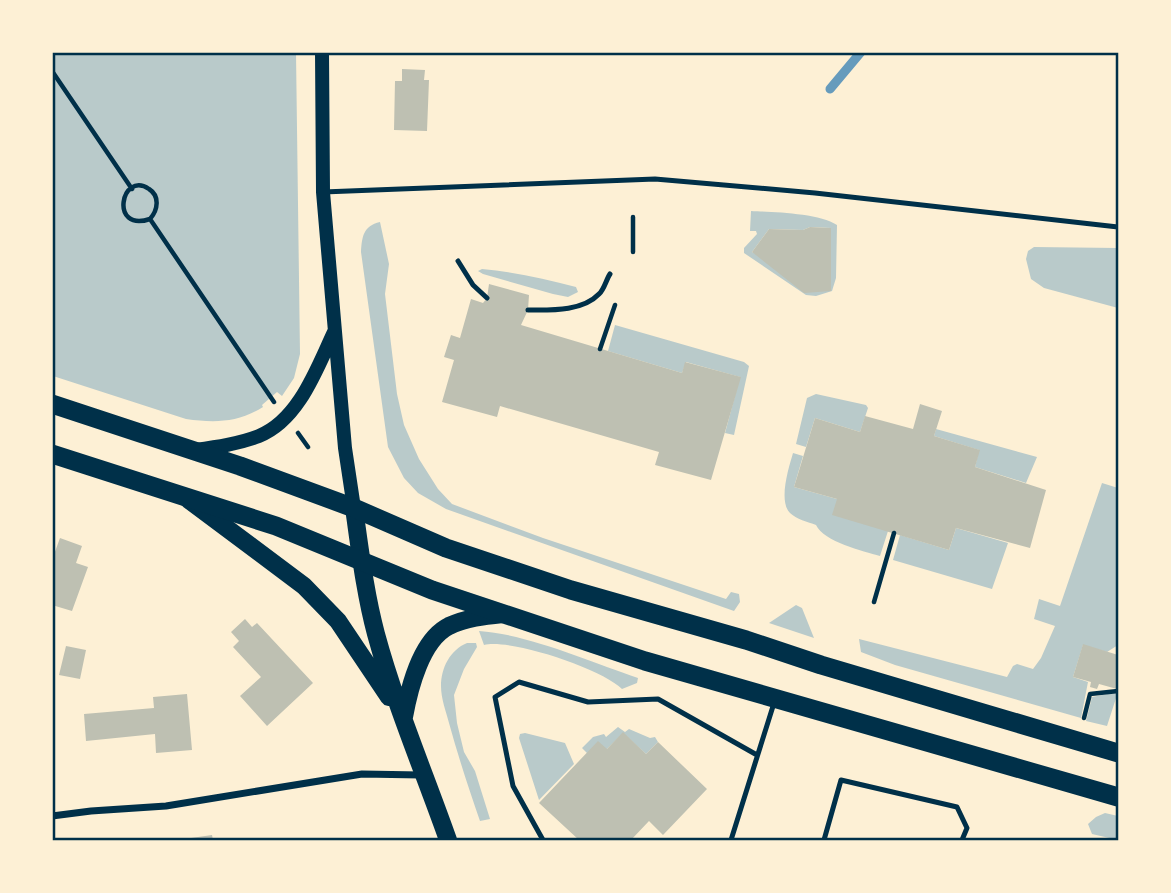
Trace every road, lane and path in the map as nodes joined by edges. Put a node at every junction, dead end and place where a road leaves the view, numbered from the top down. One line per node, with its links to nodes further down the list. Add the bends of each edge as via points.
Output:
1 (322, 52): 4 (main road)
2 (52, 71): 3 (path)
3 (132, 189): 6 (path, via 152,190 157,206); 6 (path, via 126,192 123,208 136,221)
4 (323, 192): 7 (lane, via 655,179); 14 (main road)
5 (633, 217): 8 (path)
6 (150, 219): 16 (path)
7 (1118, 227)
8 (633, 252)
9 (458, 261): 11 (lane)
10 (610, 274): 13 (lane, via 599,294 581,305)
11 (487, 298)
12 (615, 305): 15 (path)
13 (528, 310)
14 (335, 331): 20 (main road, via 292,411 262,435); 23 (main road)
15 (600, 349)
16 (275, 403)
17 (52, 404): 20 (highway)
18 (296, 431): 19 (path)
19 (308, 447)
20 (192, 450): 23 (highway)
21 (52, 454): 22 (highway)
22 (185, 497): 25 (highway); 30 (main road, via 295,579 338,621)
23 (355, 508): 25 (main road); 32 (highway, via 446,548 572,590)
24 (894, 534): 26 (path)
25 (361, 559): 27 (highway); 30 (main road, via 376,633)
26 (874, 602)
27 (503, 614): 29 (highway); 30 (main road, via 447,627 431,643 411,684)
28 (1118, 691): 31 (path, via 1090,694)
29 (775, 700): 33 (lane); 35 (highway)
30 (404, 721): 34 (main road)
31 (1083, 722)
32 (1118, 753)
33 (757, 755): 38 (lane, via 658,699 588,702 519,682 495,697 513,786); 39 (lane)
34 (426, 775): 36 (street, via 362,774 166,806); 37 (main road)
35 (1118, 797)
36 (52, 816)
37 (448, 841)
38 (542, 841)
39 (731, 841)
40 (824, 841): 41 (lane, via 841,780 957,807 967,828)
41 (962, 841)

